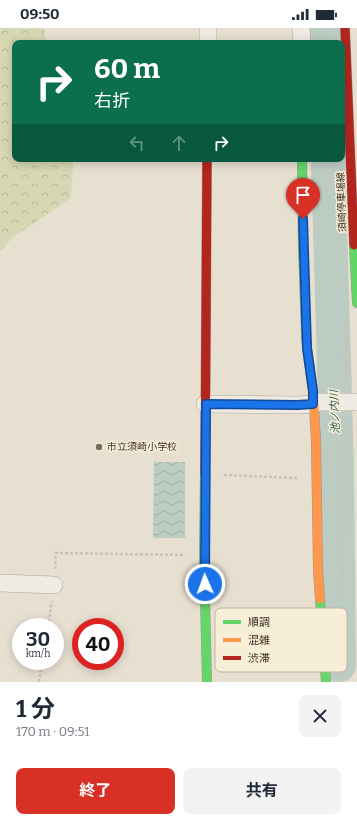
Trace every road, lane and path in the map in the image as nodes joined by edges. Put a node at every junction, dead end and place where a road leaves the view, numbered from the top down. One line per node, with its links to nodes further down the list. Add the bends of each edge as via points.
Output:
1 (208, 28): 4 (street)
2 (301, 28): 5 (street)
3 (345, 28): 6 (street, 須崎停車場線)
4 (208, 40)
5 (302, 40)
6 (344, 40)
7 (345, 63): 10 (street, 須崎停車場線)
8 (207, 162): 16 (street)
9 (302, 162): 15 (street, via 307,348)
10 (355, 193): 11 (street, 須崎停車場線)
11 (357, 303)
12 (342, 356): 13 (path)
13 (348, 356)
14 (348, 401): 15 (street); 22 (path, via 343,463)
15 (316, 403): 16 (street); 18 (street)
16 (206, 404): 17 (street)
17 (205, 474): 18 (path); 19 (street)
18 (317, 479): 23 (street)
19 (204, 556): 21 (path, via 56,552); 28 (street)
20 (0, 583): 21 (street)
21 (54, 586): 24 (path)
22 (341, 602)
23 (321, 608)
24 (49, 618)
25 (41, 670): 27 (path)
26 (325, 672): 29 (street)
27 (39, 682)
28 (207, 682)
29 (326, 682)

